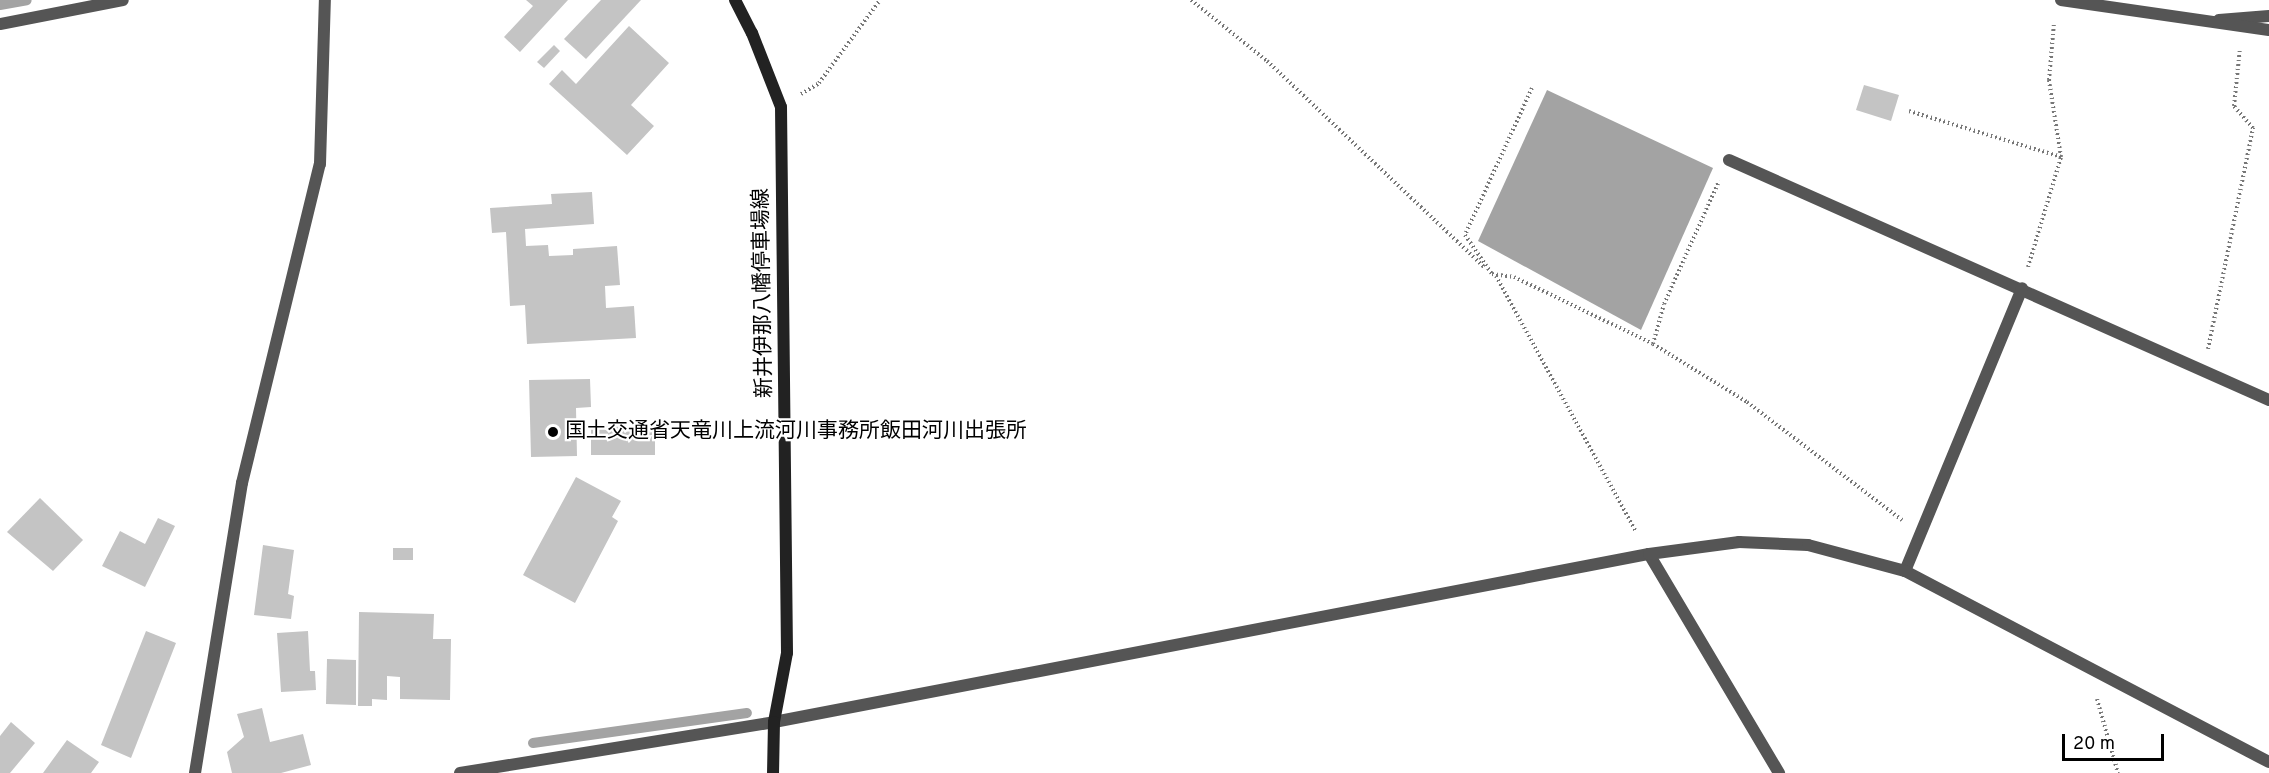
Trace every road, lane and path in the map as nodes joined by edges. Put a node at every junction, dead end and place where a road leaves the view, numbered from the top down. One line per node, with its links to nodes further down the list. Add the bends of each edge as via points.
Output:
1 (123, 0): 9 (street)
2 (326, 0): 28 (street, via 320,164 242,483)
3 (735, 0): 13 (main road, 新井伊那八幡停車場線)
4 (880, 0): 13 (path, via 819,82)
5 (1191, 0): 17 (path, via 1267,61)
6 (2058, 6): 8 (street); 15 (path, via 2049,80)
7 (2269, 16): 8 (street)
8 (2209, 21): 10 (street)
9 (0, 24)
10 (2242, 26): 11 (street); 20 (path, via 2234,106 2253,128)
11 (2269, 30)
12 (1532, 88): 17 (path, via 1465,235)
13 (781, 107): 26 (main road, 新井伊那八幡停車場線, via 787,654)
14 (1909, 111): 15 (path)
15 (2061, 157): 18 (path)
16 (1729, 160): 18 (street); 19 (path, via 1664,304)
17 (1494, 274): 19 (path, via 1514,277); 23 (path)
18 (2022, 288): 20 (street); 22 (street)
19 (1653, 344): 22 (path, via 1747,402)
20 (2204, 372): 21 (street)
21 (2269, 400)
22 (1920, 533): 24 (street)
23 (1648, 554): 24 (street, via 1739,542 1808,545); 26 (street); 31 (street)
24 (1905, 571): 25 (street)
25 (2087, 663): 27 (street); 32 (path)
26 (774, 722): 29 (street); 30 (main road, 新井伊那八幡停車場線)
27 (2269, 762)
28 (195, 773)
29 (460, 773)
30 (773, 773)
31 (1779, 773)
32 (2118, 773)

